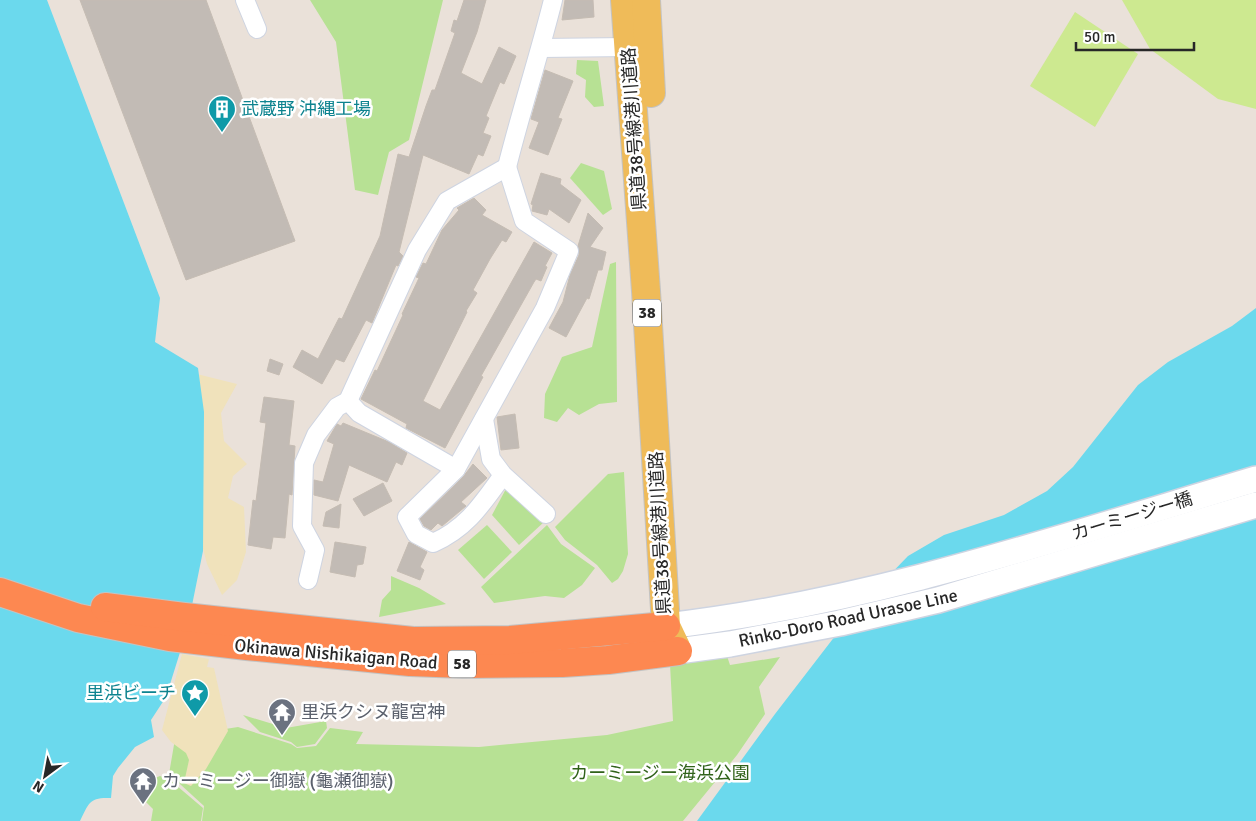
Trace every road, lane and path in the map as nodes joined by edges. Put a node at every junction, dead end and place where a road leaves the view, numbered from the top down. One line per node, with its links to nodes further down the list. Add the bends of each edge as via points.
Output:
1 (245, 0): 5 (street)
2 (553, 0): 7 (street)
3 (625, 0): 6 (main road, 県道38号線港川道路 / 38)
4 (646, 0): 21 (main road, 県道38号線港川道路 / 38)
5 (256, 29)
6 (628, 47): 7 (street); 21 (main road, 県道38号線港川道路 / 38)
7 (541, 48): 8 (street)
8 (507, 167): 9 (street, via 447,201 417,250); 10 (street, via 524,221 569,250 545,308)
9 (348, 401): 11 (street, via 359,413); 18 (street, via 337,408 316,435 304,463 302,526 316,550)
10 (484, 419): 11 (street); 12 (street, via 491,459)
11 (456, 469): 12 (street, via 407,517 416,534 433,543 450,535 474,514)
12 (503, 475): 15 (street)
13 (1256, 479): 16 (street, カーミージー橋)
14 (1256, 505): 17 (street, カーミージー橋)
15 (546, 514)
16 (1008, 554): 21 (street, Rinko-Doro Road Urasoe Line, via 859,593)
17 (1015, 578): 23 (street, Rinko-Doro Road Urasoe Line, via 840,623)
18 (308, 580)
19 (0, 586): 22 (highway, Okinawa Nishikaigan Road / 58)
20 (0, 592): 22 (highway, Okinawa Nishikaigan Road / 58, via 78,618 170,637)
21 (675, 625): 22 (highway, Okinawa Nishikaigan Road / 58, via 510,640); 23 (main road, 県道38号線港川道路 / 38)
22 (248, 635): 23 (highway, Okinawa Nishikaigan Road / 58, via 410,662 463,664 608,660)
23 (678, 651)

